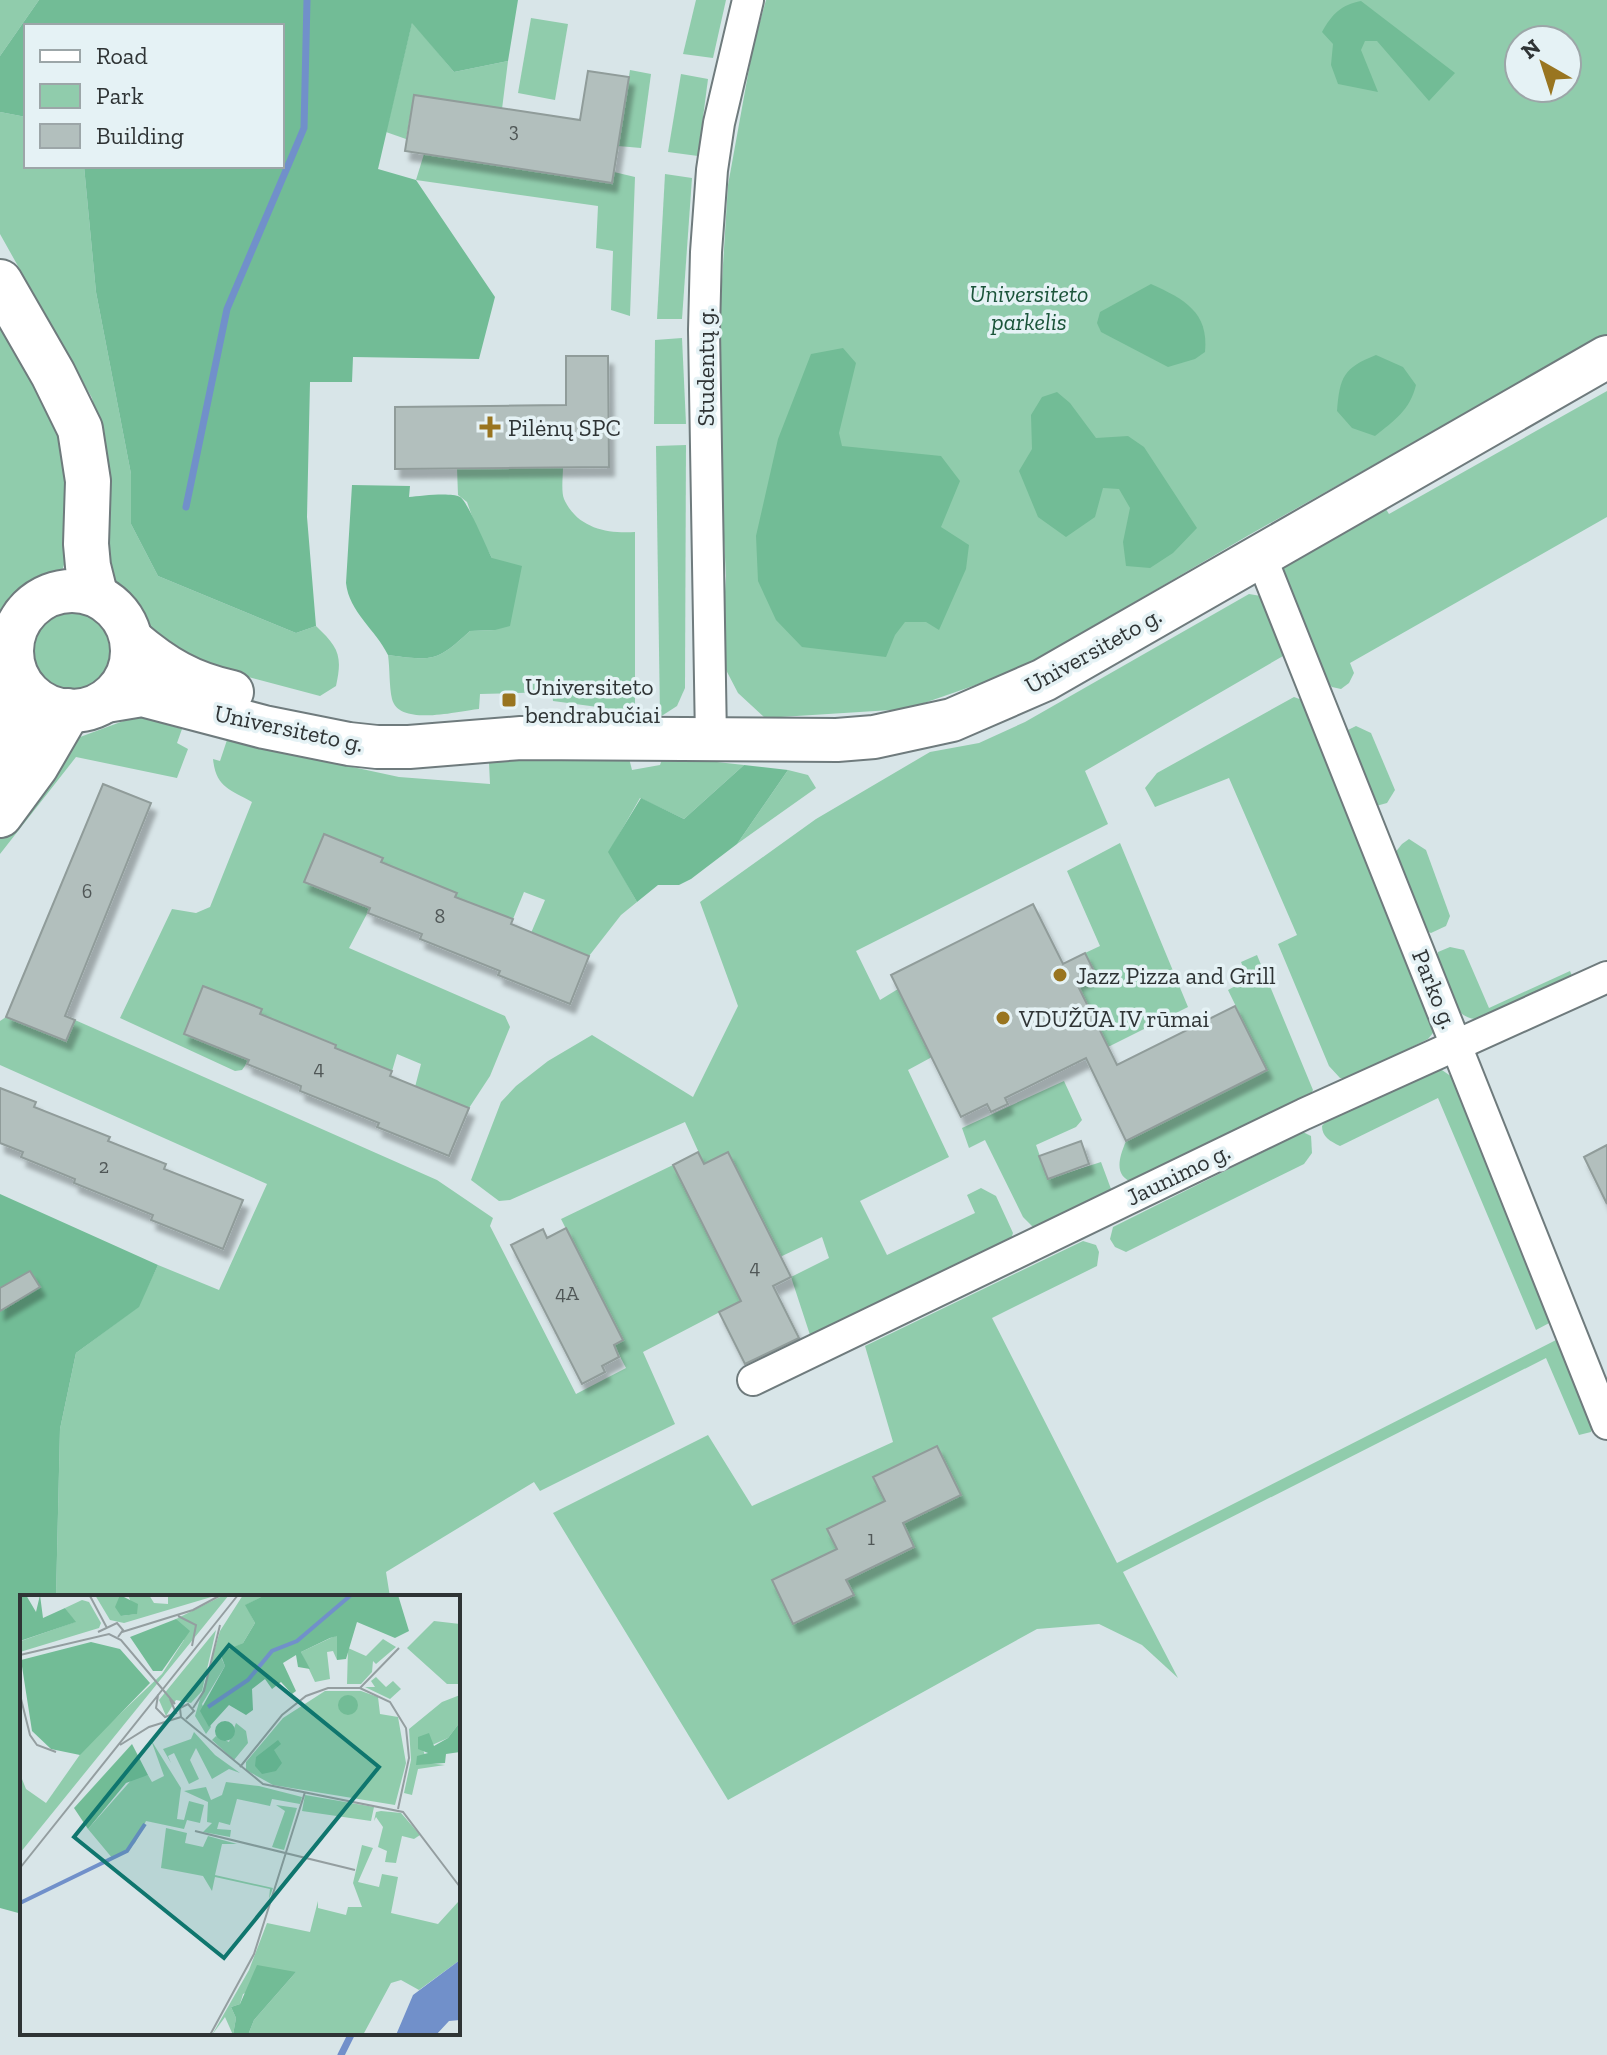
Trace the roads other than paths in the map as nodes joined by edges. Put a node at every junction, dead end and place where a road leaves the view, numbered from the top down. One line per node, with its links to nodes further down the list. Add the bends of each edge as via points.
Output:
1 (748, 0): 11 (street, Studentų g., via 719,123 706,252)
2 (0, 282): 5 (highway, via 80,429 88,481 87,555)
3 (1607, 357): 4 (main road, Universiteto g.)
4 (1260, 554): 11 (main road, Universiteto g., via 1044,680 952,720 862,738); 15 (street, Parko g.)
5 (95, 594): 6 (main road, via 60,591 42,598); 7 (main road, via 119,613)
6 (9, 628): 8 (main road, via 12,663)
7 (132, 640): 9 (main road, via 128,675 119,689); 10 (main road, Universiteto g., via 169,670 220,690 381,722)
8 (6, 684): 9 (main road, via 49,707); 12 (highway, via 18,729 14,752)
9 (87, 706): 10 (main road, Universiteto g., via 142,695 349,744 409,747); 13 (highway)
10 (521, 738): 11 (main road, Universiteto g.)
11 (711, 739)
12 (0, 774)
13 (0, 815)
14 (1607, 977): 15 (street, Jaunimo g.)
15 (1458, 1046): 16 (street, Jaunimo g., via 1304,1114); 17 (street, Parko g.)
16 (753, 1380)
17 (1607, 1424)

